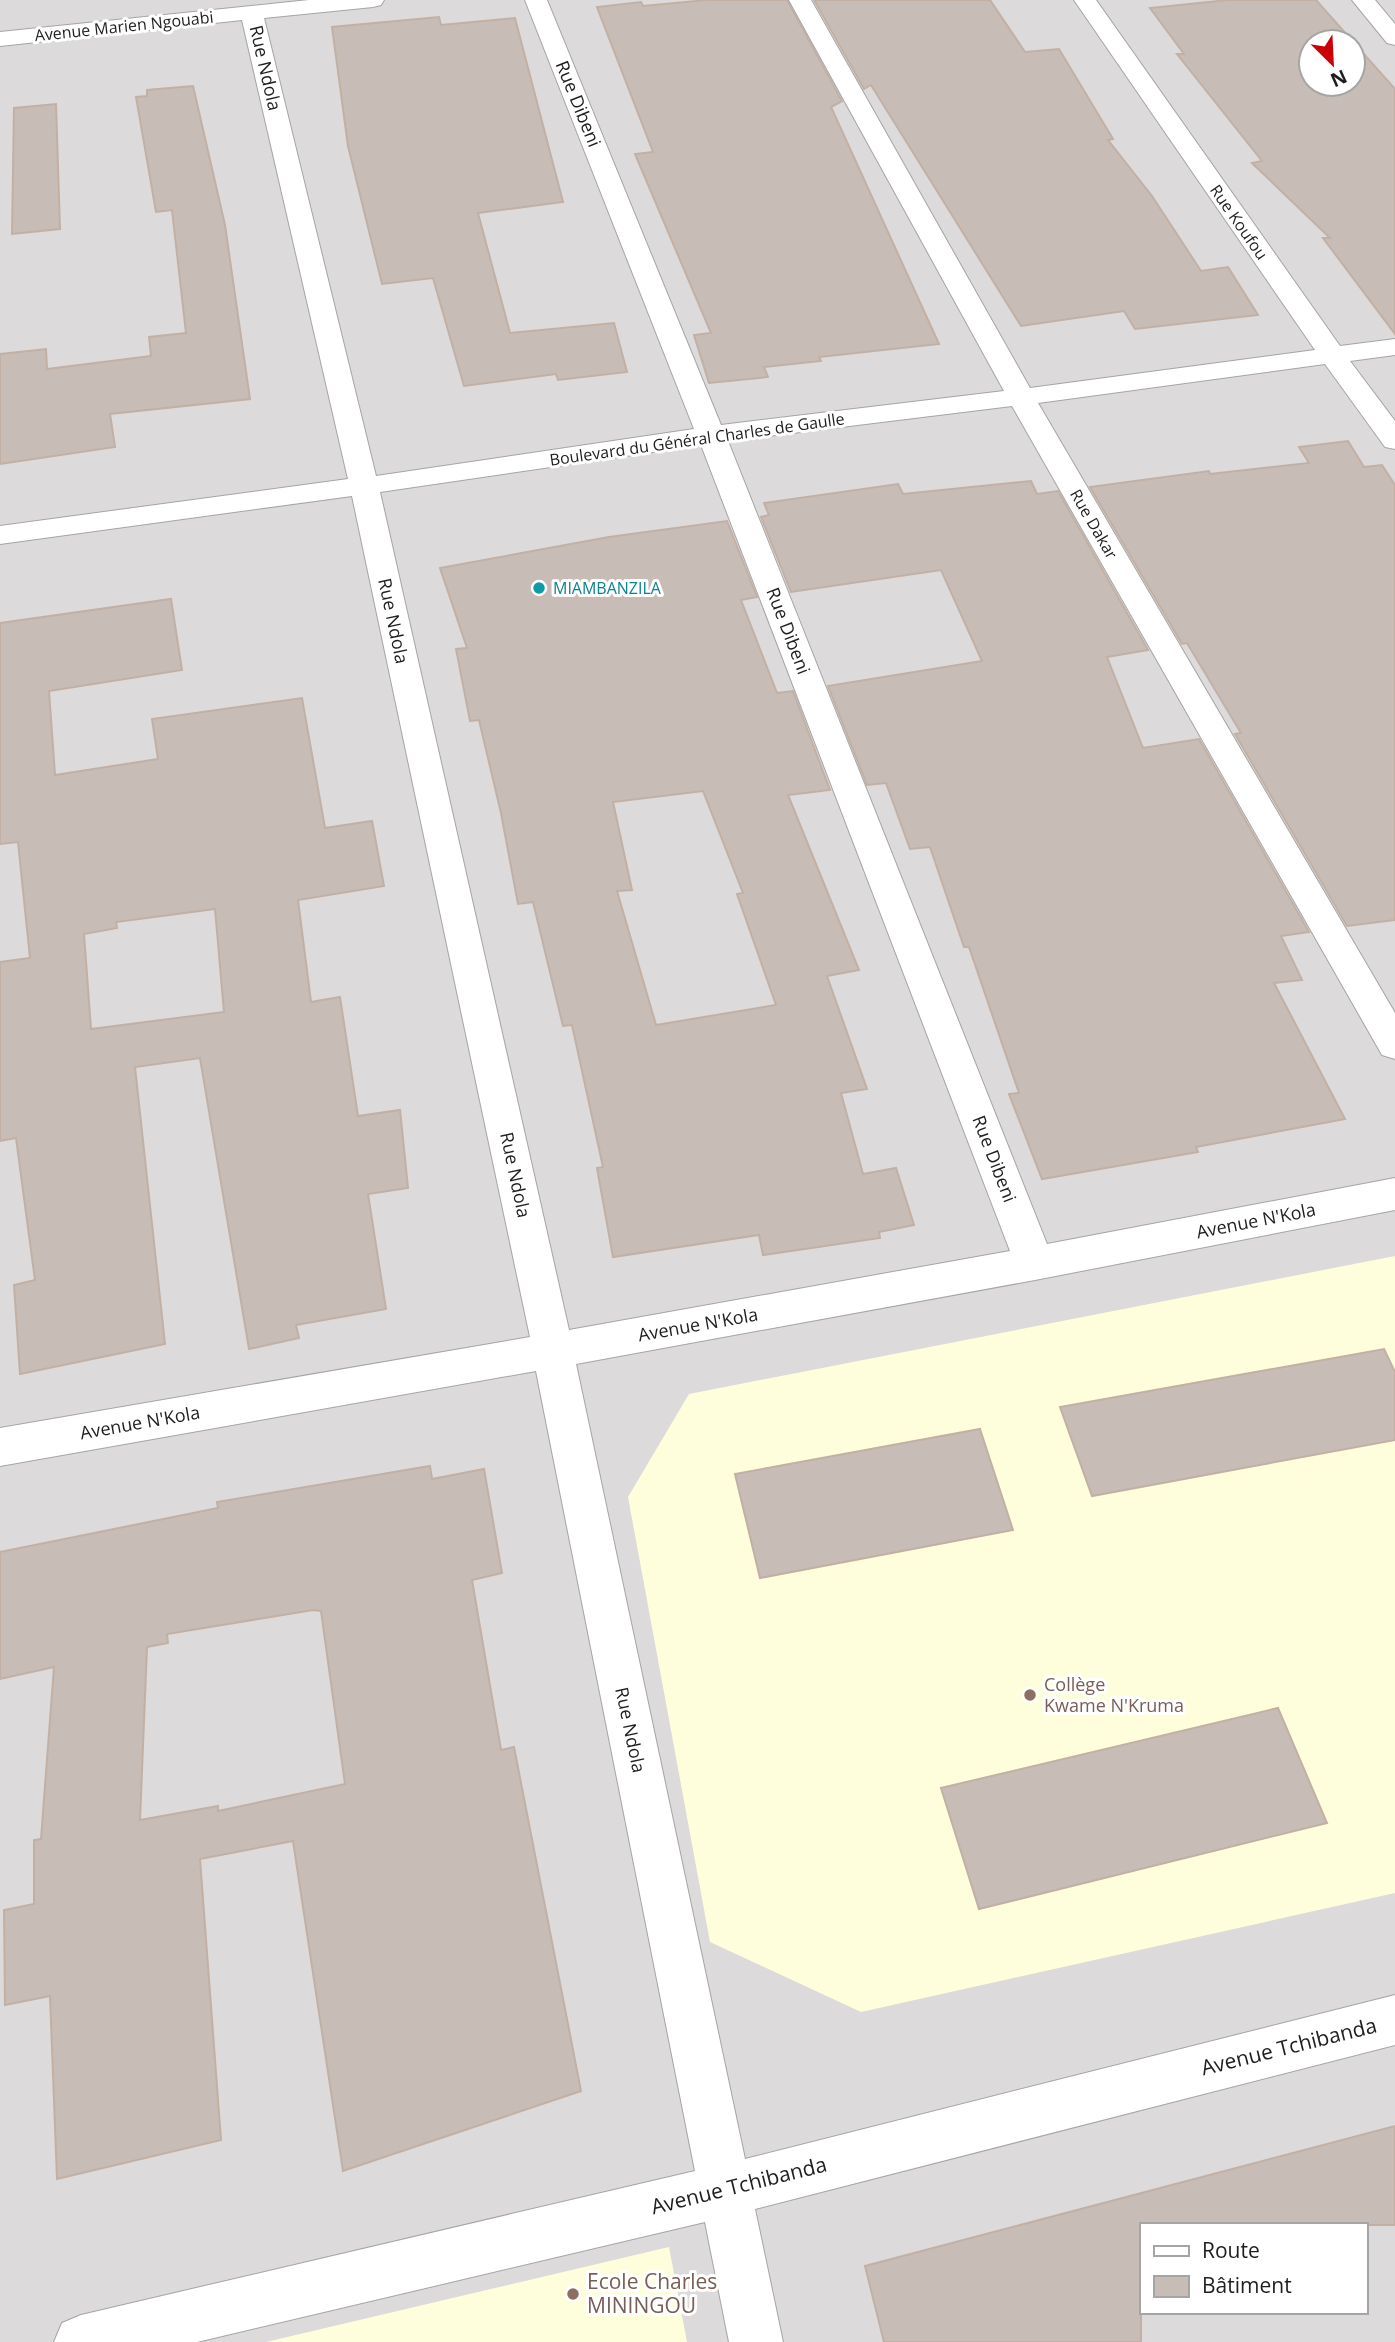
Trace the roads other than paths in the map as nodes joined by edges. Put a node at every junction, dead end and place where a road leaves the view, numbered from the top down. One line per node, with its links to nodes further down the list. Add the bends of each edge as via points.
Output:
1 (373, 0): 6 (street, Avenue Marien Ngouabi)
2 (536, 0): 12 (street, Rue Dibeni)
3 (800, 0): 11 (street, Rue Dakar)
4 (1085, 0): 10 (street, Rue Koufou)
5 (1363, 0): 7 (street)
6 (251, 12): 8 (street, Avenue Marien Ngouabi); 14 (street, Rue Ndola)
7 (1395, 38)
8 (0, 40)
9 (1395, 347): 10 (street, Boulevard du Général Charles de Gaulle)
10 (1332, 355): 11 (street, Boulevard du Général Charles de Gaulle); 13 (street, Rue Koufou)
11 (1021, 397): 12 (street, Boulevard du Général Charles de Gaulle); 16 (street, Rue Dakar)
12 (711, 435): 14 (street, Boulevard du Général Charles de Gaulle); 18 (street, Rue Dibeni)
13 (1395, 441)
14 (364, 486): 15 (street, Boulevard du Général Charles de Gaulle); 19 (street, Rue Ndola)
15 (0, 535)
16 (1395, 1045)
17 (1395, 1194): 18 (street, Avenue N'Kola)
18 (1035, 1264): 19 (street, Avenue N'Kola)
19 (554, 1352): 20 (street, Avenue N'Kola); 22 (street, Rue Ndola)
20 (0, 1447)
21 (1395, 2020): 22 (street, Avenue Tchibanda)
22 (724, 2191): 23 (street, Avenue Tchibanda); 24 (street, Rue Ndola)
23 (81, 2342)
24 (755, 2342)

